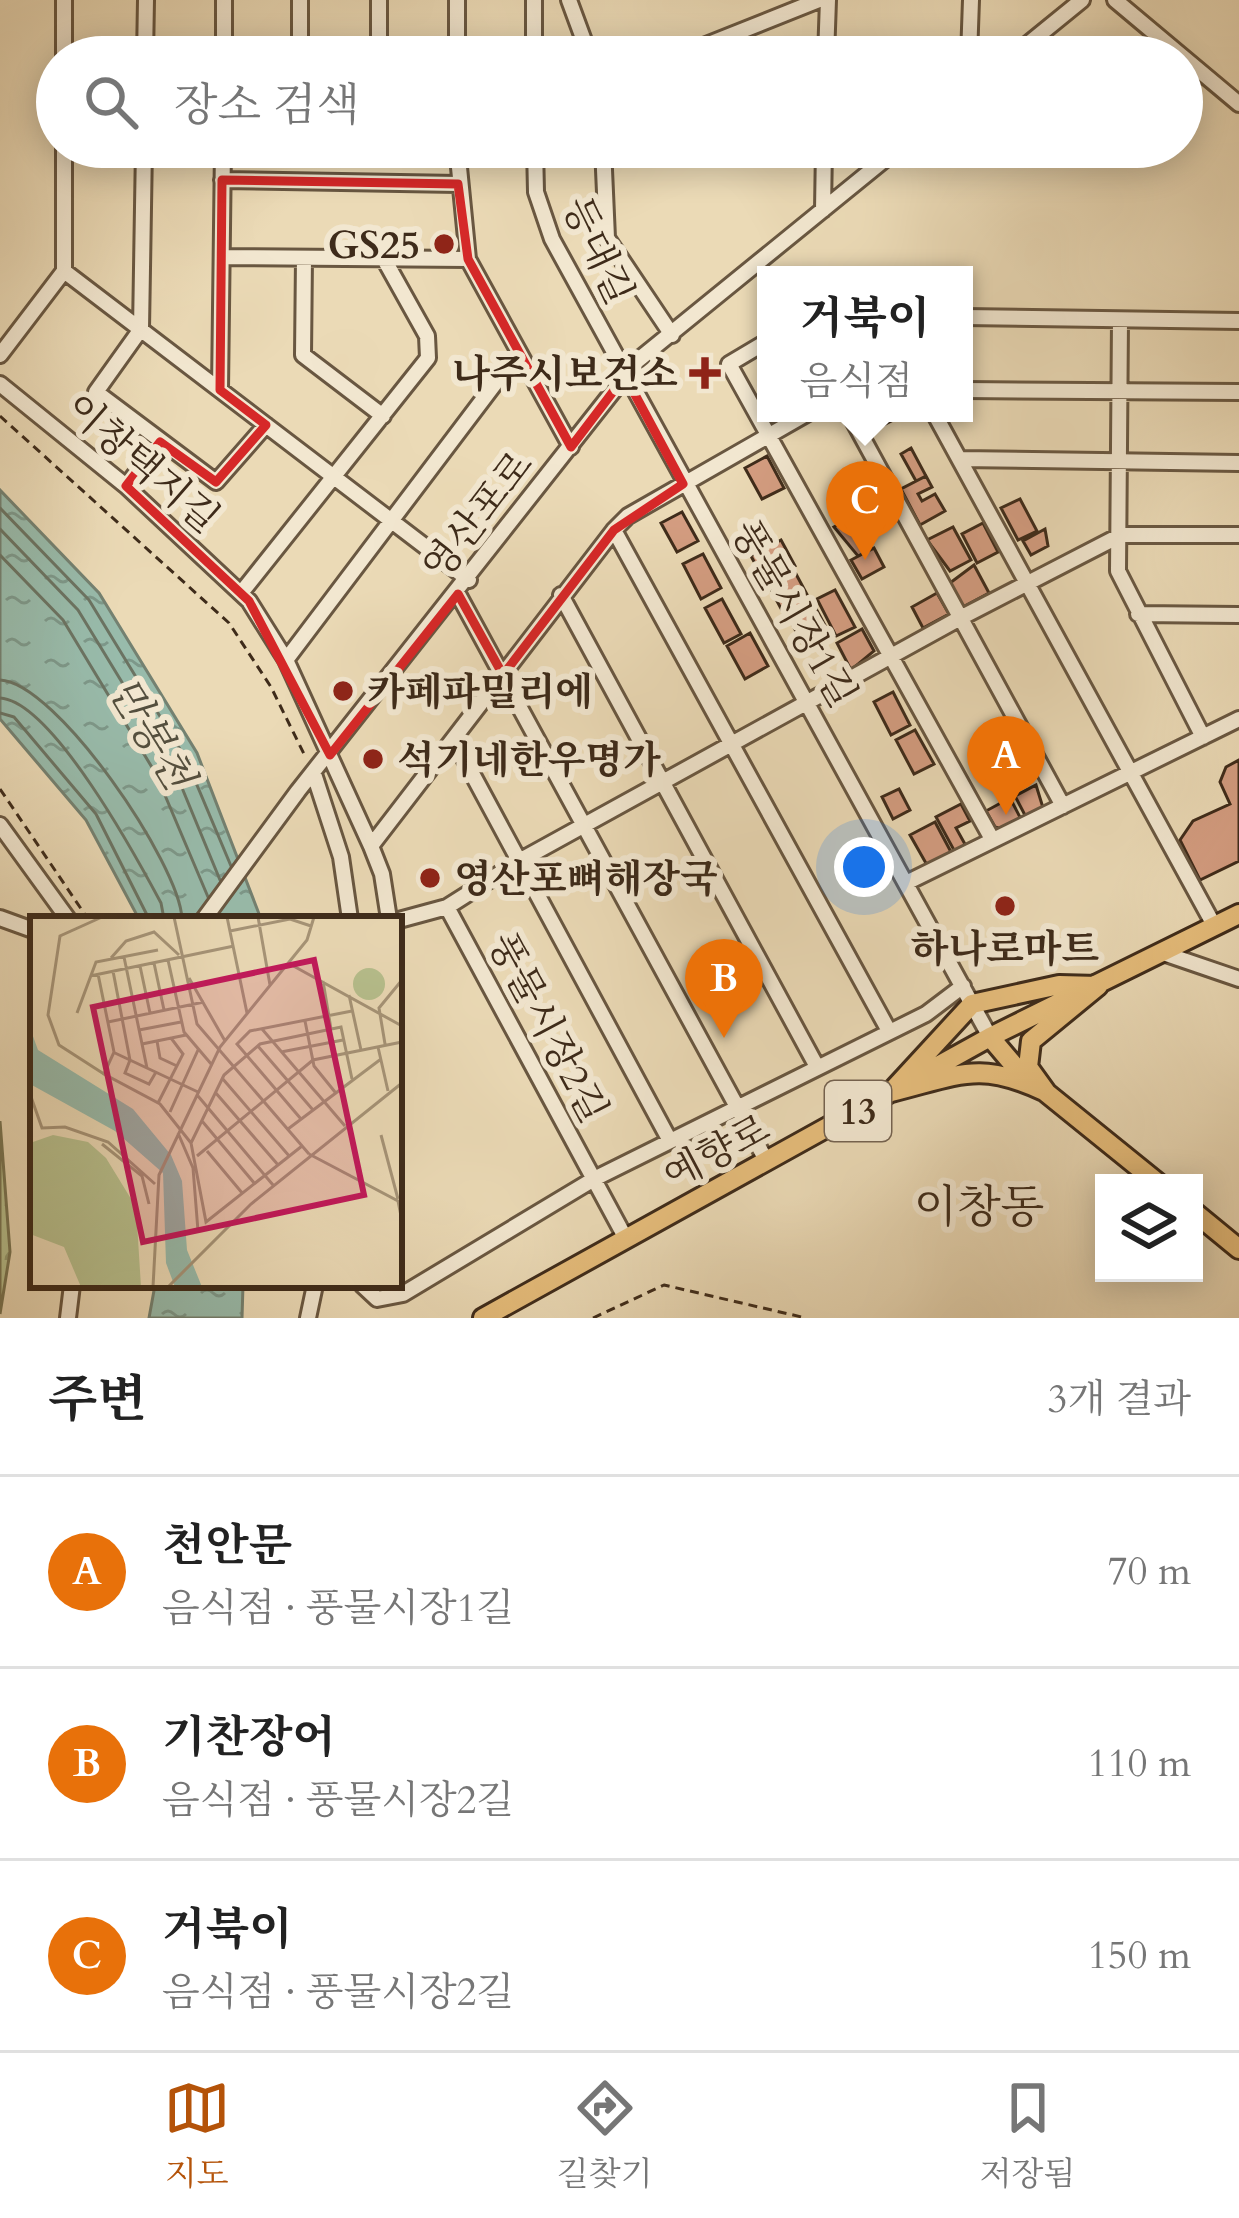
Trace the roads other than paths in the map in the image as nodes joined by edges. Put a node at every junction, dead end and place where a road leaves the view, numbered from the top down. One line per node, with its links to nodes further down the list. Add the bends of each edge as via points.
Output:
1 (64, 0): 13 (street)
2 (146, 0): 14 (street)
3 (224, 0): 15 (street)
4 (300, 0): 16 (street)
5 (380, 0): 17 (street)
6 (457, 0): 18 (street)
7 (534, 0): 19 (street)
8 (569, 0): 20 (street)
9 (823, 0): 21 (street); 22 (street)
10 (971, 0): 23 (street)
11 (1115, 0): 25 (street)
12 (1073, 3): 24 (street)
13 (64, 36)
14 (146, 36)
15 (224, 36)
16 (300, 36)
17 (379, 36)
18 (457, 36)
19 (534, 36)
20 (582, 36)
21 (730, 36)
22 (825, 36)
23 (970, 36)
24 (1036, 36)
25 (1158, 36)
26 (1203, 74): 27 (street)
27 (1239, 104)
28 (64, 168): 43 (street)
29 (144, 168): 47 (street)
30 (222, 168): 36 (street)
31 (458, 168): 37 (street)
32 (537, 168): 52 (street, 등대길, via 541,214)
33 (604, 168): 48 (street, via 607,238)
34 (824, 168): 38 (street)
35 (874, 168): 38 (street, 영산포로)
36 (222, 179): 37 (street); 39 (street)
37 (458, 184): 42 (street)
38 (823, 209): 48 (street, 영산포로)
39 (223, 257): 40 (street); 54 (street)
40 (304, 258): 41 (street); 59 (street, via 303,355)
41 (384, 259): 42 (street); 59 (street, via 428,336 428,358)
42 (468, 259): 50 (street)
43 (64, 271): 47 (street); 51 (street)
44 (973, 316): 45 (street)
45 (1120, 321): 46 (street); 57 (street)
46 (1239, 322)
47 (141, 329): 54 (street); 66 (street, 이창택지길, via 96,392)
48 (671, 335): 52 (street, 영산포로)
49 (757, 347): 58 (street, via 729,364)
50 (518, 353): 67 (street); 74 (street)
51 (0, 355)
52 (625, 376): 67 (street, 영산포로); 72 (street, 풍물시장1길)
53 (0, 384): 73 (street, 이창택지길)
54 (220, 390): 64 (street)
55 (973, 390): 57 (street)
56 (1239, 392): 57 (street)
57 (1121, 393): 69 (street)
58 (757, 413)
59 (383, 416): 71 (street)
60 (762, 422): 65 (street)
61 (791, 422): 65 (street)
62 (854, 422): 85 (street)
63 (939, 422): 68 (street)
64 (266, 425): 66 (street, 이창택지길, via 216,482); 71 (street)
65 (769, 434): 72 (street); 86 (street)
66 (160, 442): 73 (street)
67 (571, 447): 78 (street, 영산포로)
68 (960, 458): 69 (street); 79 (street)
69 (1121, 463): 70 (street); 76 (street)
70 (1239, 463)
71 (335, 478): 74 (street); 80 (street)
72 (682, 484): 75 (street); 89 (street, 풍물시장1길)
73 (126, 486): 80 (street, 이창택지길)
74 (391, 521): 78 (street); 87 (street)
75 (614, 530): 82 (street); 93 (street)
76 (1121, 535): 77 (street, 풍물시장2길); 79 (street, 풍물시장2길); 83 (street, via 1118,571)
77 (1239, 535)
78 (469, 580): 81 (street, 영산포로)
79 (1029, 580): 85 (street, 풍물시장2길); 96 (street)
80 (242, 592): 87 (street, 이창택지길)
81 (458, 594): 88 (street); 94 (street, 영산포로)
82 (562, 596): 88 (street); 97 (street)
83 (1138, 614): 84 (street); 91 (street)
84 (1239, 615)
85 (962, 617): 86 (street, 풍물시장2길); 98 (street)
86 (893, 655): 89 (street, 풍물시장2길); 101 (street)
87 (286, 660): 94 (street, 이창택지길)
88 (502, 675): 92 (street); 100 (street)
89 (809, 702): 93 (street, 풍물시장2길); 104 (street, 풍물시장1길)
90 (1239, 719): 91 (street)
91 (1203, 736): 96 (street)
92 (454, 740): 102 (street); 103 (street, 풍물시장2길)
93 (734, 743): 97 (street, 풍물시장2길); 119 (street)
94 (330, 755): 95 (street, 영산포로); 102 (street)
95 (314, 774): 108 (street, 영산포로); 109 (street, via 341,857)
96 (1133, 774): 98 (street); 113 (street)
97 (662, 782): 100 (street, 풍물시장2길); 121 (street)
98 (1063, 806): 101 (street)
99 (0, 825): 107 (street)
100 (585, 825): 103 (street, 풍물시장2길); 124 (street)
101 (992, 839): 104 (street)
102 (371, 846): 110 (street)
103 (521, 860): 105 (street, 풍물시장2길); 125 (street, 풍물시장2길)
104 (906, 883): 118 (street, 풍물시장1길)
105 (447, 907): 112 (street, 풍물시장2길); 128 (street, 풍물시장2길)
106 (1239, 914): 113 (main road, 예향로 / 13)
107 (66, 916)
108 (206, 916)
109 (350, 916)
110 (389, 916)
111 (0, 918): 114 (street)
112 (402, 919)
113 (1215, 927): 115 (main road, 예향로 / 13)
114 (30, 929)
115 (1166, 954): 116 (street); 117 (main road, 예향로 / 13)
116 (1239, 979)
117 (1098, 986): 118 (main road); 120 (main road, 예향로 / 13); 123 (main road, via 1031,1041 1028,1067)
118 (967, 995): 119 (street); 120 (street, 풍물시장1길); 122 (main road)
119 (889, 1031): 121 (street)
120 (990, 1037): 122 (main road, 예향로 / 13); 123 (main road)
121 (816, 1065): 124 (street)
122 (892, 1092): 123 (main road, via 979,1070); 126 (main road, 예향로 / 13)
123 (1046, 1092): 127 (main road)
124 (737, 1107): 125 (street); 126 (street)
125 (669, 1139): 128 (street)
126 (766, 1162): 130 (main road, 예향로 / 13)
127 (1147, 1174)
128 (594, 1179): 130 (street, 풍물시장2길); 134 (street, via 389,1301)
129 (1203, 1219): 131 (main road)
130 (626, 1237): 137 (main road, 예향로 / 13)
131 (1239, 1249)
132 (72, 1288): 135 (street)
133 (314, 1288): 136 (street)
134 (365, 1288)
135 (68, 1318)
136 (308, 1318)
137 (483, 1318)

